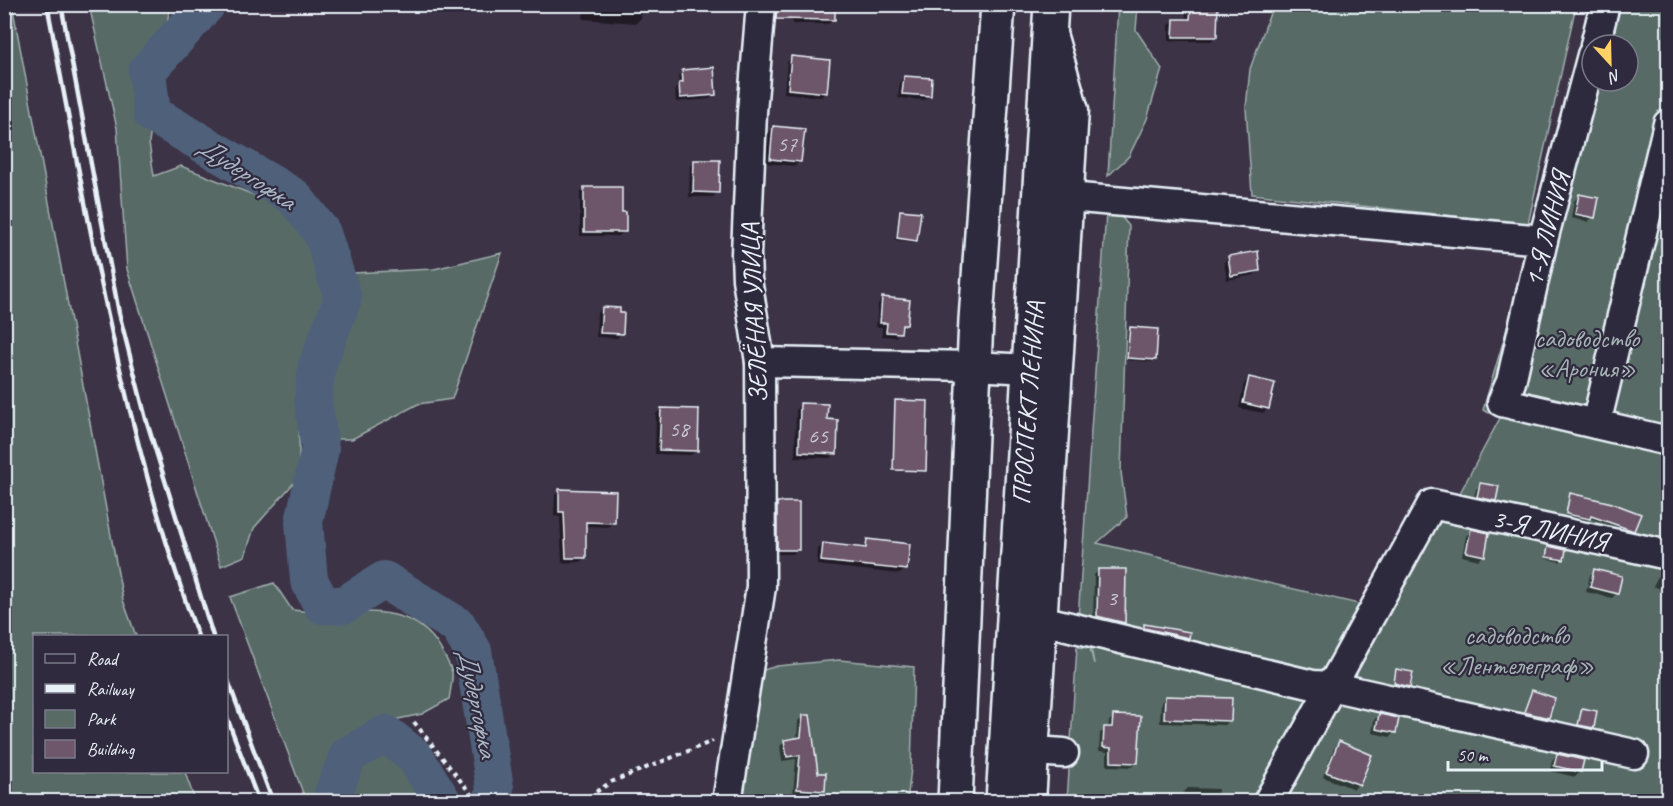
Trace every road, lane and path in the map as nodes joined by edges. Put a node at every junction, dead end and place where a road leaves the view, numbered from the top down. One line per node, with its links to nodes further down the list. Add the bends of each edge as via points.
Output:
1 (761, 4): 10 (street, ЗЕЛЁНАЯ УЛИЦА, via 746,254)
2 (998, 4): 11 (highway)
3 (1605, 4): 5 (street)
4 (1051, 16): 8 (street, via 1074,110); 12 (highway, ПРОСПЕКТ ЛЕНИНА)
5 (1598, 33)
6 (1582, 93): 9 (street, 1-Я ЛИНИЯ)
7 (1668, 124): 13 (street)
8 (1070, 197): 9 (street); 16 (street)
9 (1543, 240): 13 (street, 1-Я ЛИНИЯ, via 1511,382 1502,402)
10 (760, 362): 11 (street); 19 (street, ЗЕЛЁНАЯ УЛИЦА, via 761,587)
11 (973, 366): 12 (street); 26 (highway)
12 (1030, 369): 27 (highway, ПРОСПЕКТ ЛЕНИНА)
13 (1596, 424): 14 (street)
14 (1668, 441)
15 (1668, 555): 17 (street, 3-Я ЛИНИЯ, via 1432,504)
16 (1041, 620): 17 (street); 20 (street)
17 (1330, 686): 22 (street); 29 (street)
18 (414, 722): 23 (path, via 471,794)
19 (737, 733): 24 (path, via 611,782); 25 (street, ЗЕЛЁНАЯ УЛИЦА)
20 (1034, 751): 21 (street); 28 (street)
21 (1064, 753)
22 (1634, 754)
23 (483, 801)
24 (581, 801)
25 (727, 801)
26 (955, 801)
27 (1004, 801)
28 (1031, 801)
29 (1268, 801)

